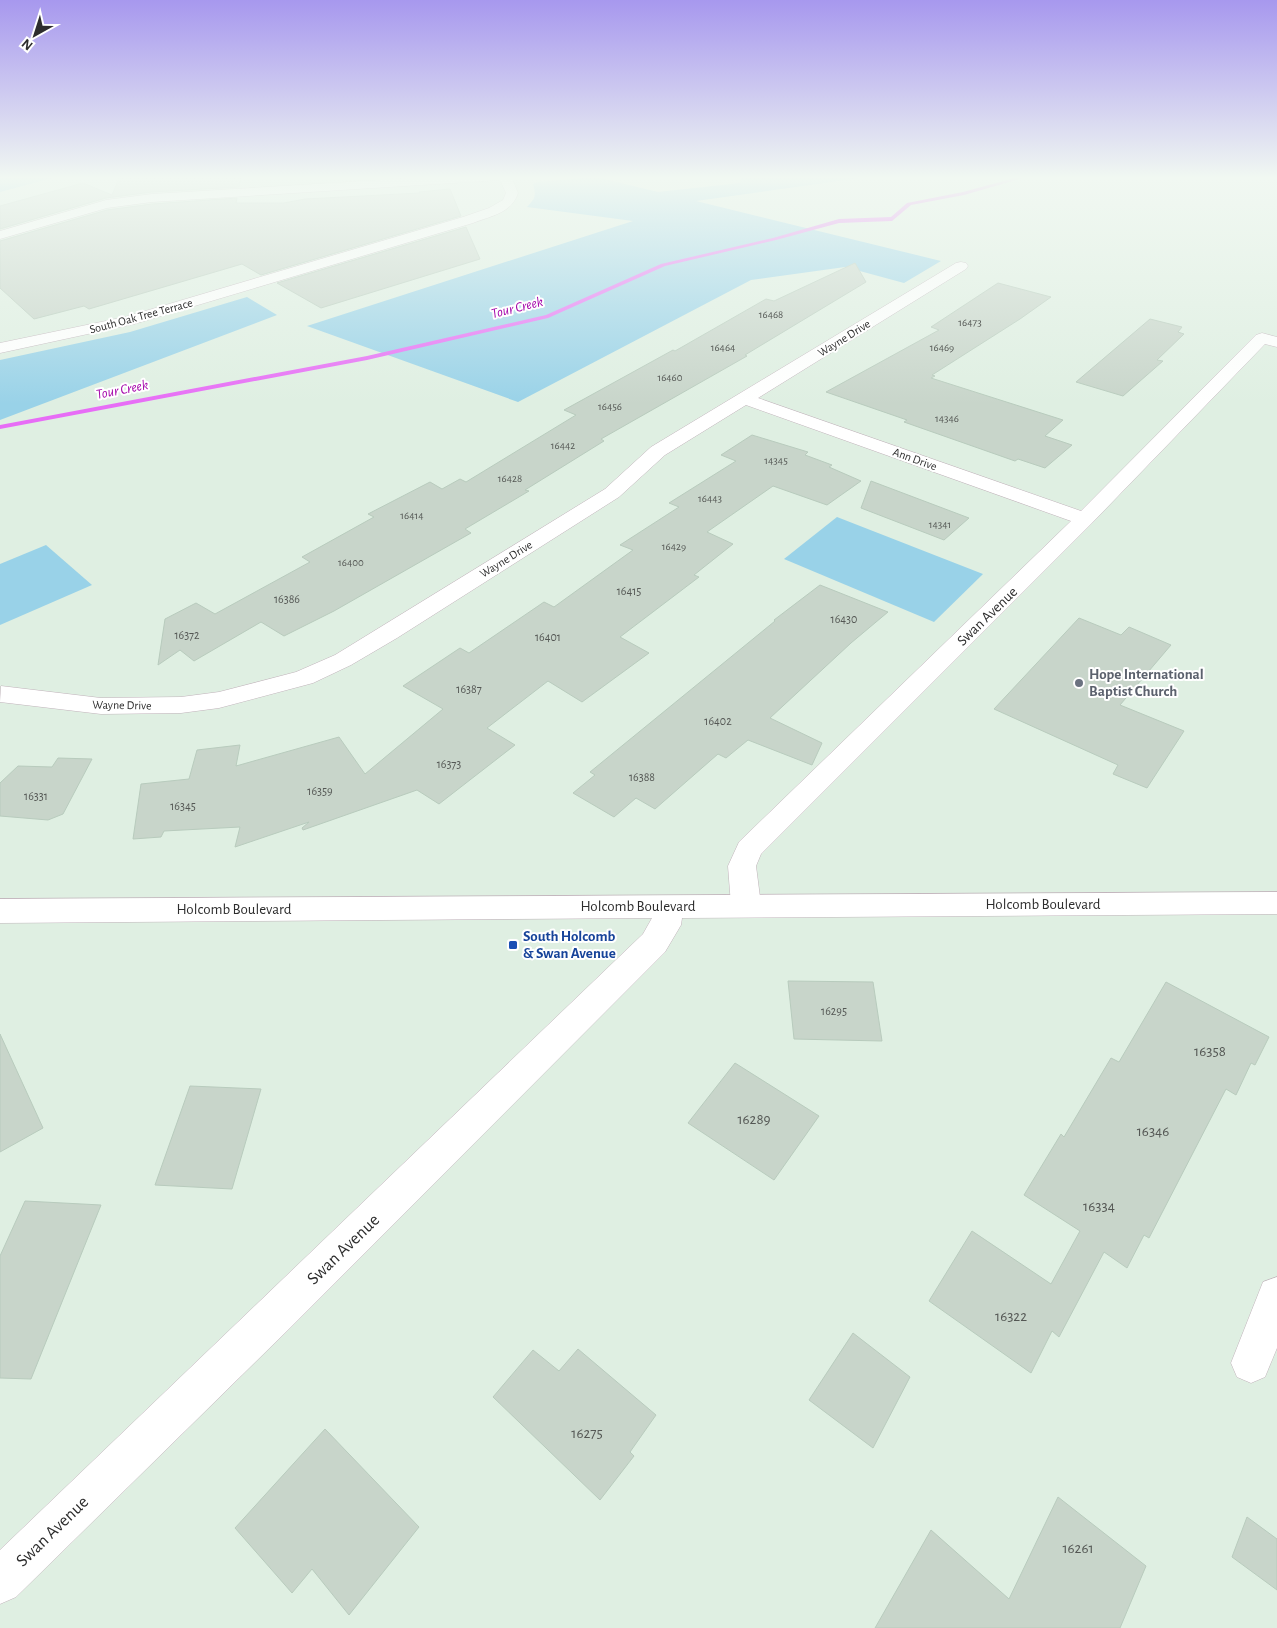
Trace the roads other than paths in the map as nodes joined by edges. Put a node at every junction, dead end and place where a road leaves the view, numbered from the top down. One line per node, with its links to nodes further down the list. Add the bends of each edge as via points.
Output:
1 (360, 252): 4 (street, South Oak Tree Terrace, via 128,321)
2 (961, 266): 5 (street, Wayne Drive)
3 (1270, 340): 6 (street, Swan Avenue)
4 (0, 348)
5 (745, 399): 6 (street, Ann Drive); 7 (street, Wayne Drive, via 658,451 604,498 389,633 304,678 219,700 181,705 101,706)
6 (1086, 520): 9 (street, Swan Avenue, via 749,849 742,866)
7 (1, 694)
8 (1277, 903): 9 (street, Holcomb Boulevard)
9 (746, 905): 10 (street, Holcomb Boulevard)
10 (669, 906): 11 (street, Holcomb Boulevard); 14 (street, Swan Avenue, via 666,925 654,943)
11 (0, 911)
12 (1277, 1296): 13 (street)
13 (1250, 1363)
14 (0, 1581)

